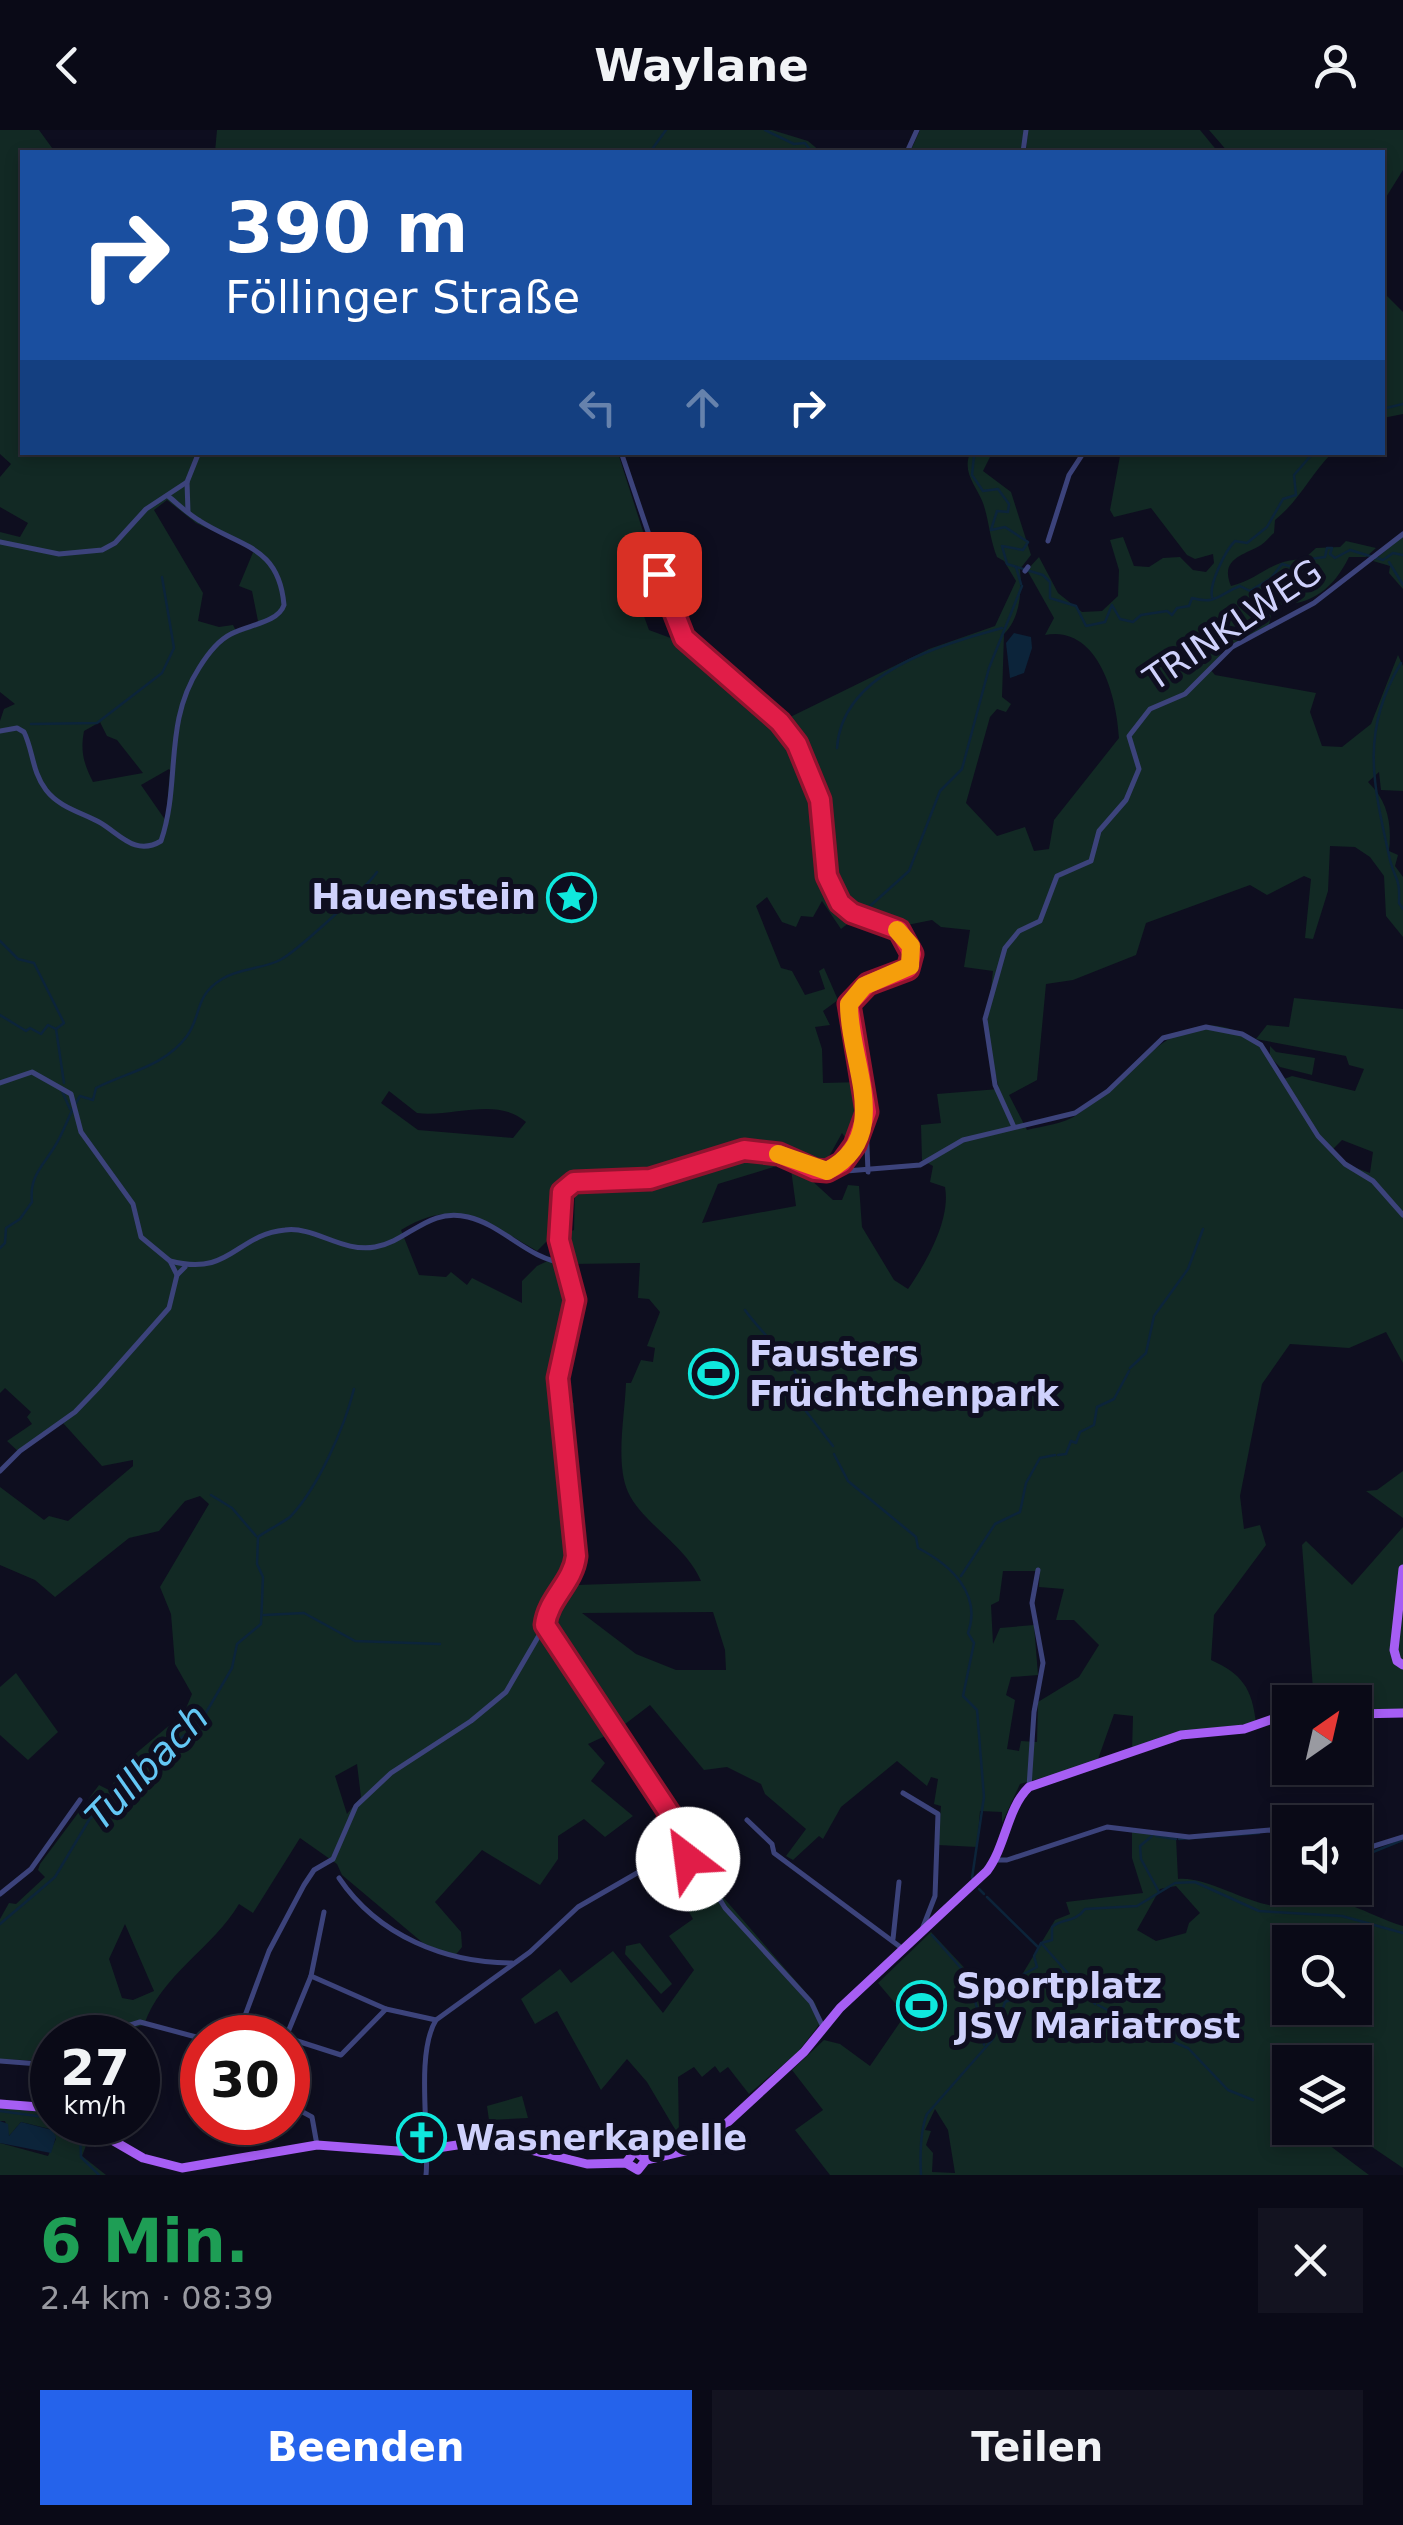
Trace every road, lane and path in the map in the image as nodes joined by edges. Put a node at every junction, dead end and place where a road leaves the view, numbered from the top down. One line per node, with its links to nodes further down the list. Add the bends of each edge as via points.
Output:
1 (199, 455): 4 (street)
2 (621, 455): 12 (street, via 684,638 797,744 820,800 828,883 845,909 907,938 910,966 864,986 849,1004)
3 (1082, 455): 8 (street, via 1068,475)
4 (188, 482): 5 (street); 6 (street)
5 (168, 496): 6 (street); 9 (street, via 102,550 59,554)
6 (189, 514): 10 (street, via 260,551 284,606 279,615 220,640 197,670 172,740 172,808 160,842 120,840 56,801 36,772 24,732)
7 (1403, 534): 13 (street, TRINKLWEG, via 1314,603 1232,647 1185,694 1150,710 1131,730 1128,741 1139,769 1126,800 1099,831 1092,861 1057,876 1040,921 1013,936 999,964 984,1032 995,1084)
8 (1048, 541)
9 (0, 542)
10 (0, 732)
11 (0, 1083): 17 (street, via 38,1073 66,1088 81,1132 133,1204 141,1237)
12 (866, 1118): 14 (street, via 851,1154); 15 (street)
13 (1014, 1127): 15 (street, via 949,1145 920,1165); 16 (street, via 1083,1108 1170,1034 1224,1028 1261,1045 1318,1136 1373,1180)
14 (827, 1171): 15 (street); 18 (street, via 751,1150 650,1179 574,1182 560,1199)
15 (868, 1172)
16 (1403, 1215)
17 (170, 1261): 19 (street); 20 (street)
18 (566, 1263): 19 (street, via 457,1215 424,1221 372,1247 277,1231 214,1264); 24 (street, via 575,1312 558,1378 576,1556)
19 (186, 1266): 20 (street)
20 (177, 1275): 21 (street, via 169,1308 143,1338 75,1412)
21 (0, 1471)
22 (1403, 1568): 25 (main road, via 1394,1653)
23 (1038, 1570): 29 (street, via 1032,1603 1042,1663)
24 (545, 1625): 35 (street, via 670,1814); 49 (street, via 506,1692 390,1772 356,1806 334,1858 314,1870 269,1951 243,2021 200,2038)
25 (1403, 1665)
26 (1403, 1713): 27 (main road)
27 (1372, 1714)
28 (1272, 1719): 29 (main road, via 1173,1738)
29 (1030, 1787): 37 (main road, via 1018,1800)
30 (903, 1793): 42 (street, via 939,1819 935,1896)
31 (80, 1800): 40 (street, via 31,1869)
32 (746, 1820): 43 (street, via 774,1853)
33 (1272, 1830): 37 (street, via 1188,1837 1107,1827)
34 (1403, 1837): 36 (street)
35 (661, 1840): 45 (street, via 644,1868 578,1907); 50 (street, via 705,1875 725,1908 811,2002)
36 (1372, 1847)
37 (996, 1860): 42 (main road)
38 (340, 1878): 45 (street, via 389,1926 440,1954 469,1963)
39 (899, 1882): 43 (street)
40 (0, 1894)
41 (324, 1912): 46 (street)
42 (923, 1930): 44 (main road)
43 (893, 1940): 44 (street)
44 (903, 1949): 50 (main road)
45 (512, 1963): 48 (street)
46 (311, 1976): 47 (street); 47 (street, via 291,2039 340,2055)
47 (386, 2009): 48 (street)
48 (436, 2020): 58 (street, via 423,2103)
49 (160, 2027)
50 (823, 2027): 59 (main road, via 790,2066 702,2144)
51 (0, 2061): 52 (street)
52 (30, 2062)
53 (0, 2104): 54 (main road)
54 (30, 2106)
55 (310, 2117): 57 (street)
56 (122, 2145): 61 (main road)
57 (317, 2145): 58 (main road); 61 (main road)
58 (428, 2151): 60 (main road, via 499,2141 588,2164); 63 (street)
59 (646, 2160): 60 (main road, via 635,2151); 62 (main road)
60 (626, 2163): 62 (main road)
61 (176, 2171)
62 (638, 2173)
63 (426, 2175)

